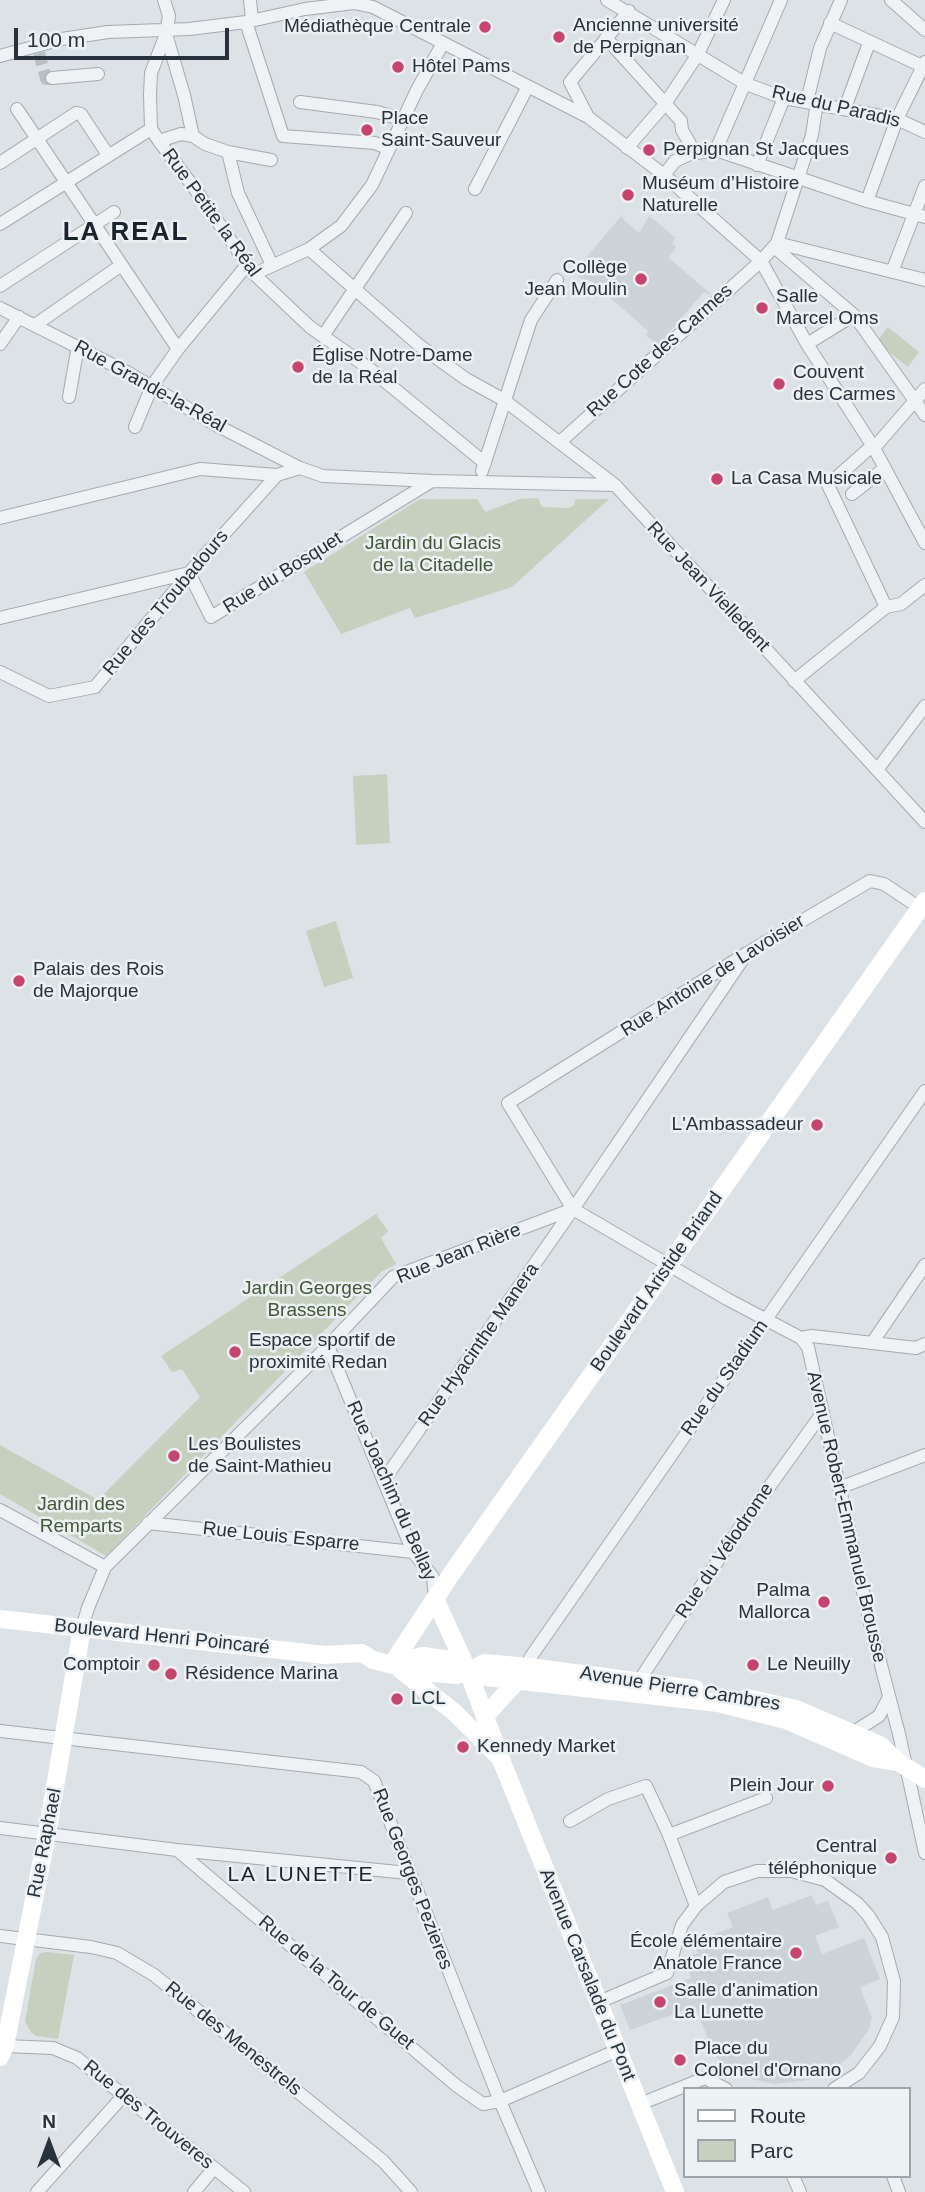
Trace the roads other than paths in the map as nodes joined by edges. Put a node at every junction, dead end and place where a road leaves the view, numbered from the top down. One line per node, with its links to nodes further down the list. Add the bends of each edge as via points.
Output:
1 (164, 0): 13 (street, via 169,16)
2 (250, 0): 10 (street)
3 (607, 0): 9 (street, Rue du Paradis)
4 (724, 0): 17 (street)
5 (780, 0): 22 (street)
6 (841, 0): 11 (street)
7 (891, 0): 12 (street)
8 (305, 4): 10 (street); 15 (street, via 354,3 373,8)
9 (629, 11): 14 (street); 17 (street, Rue du Paradis)
10 (249, 21): 13 (street); 39 (street, via 284,136 375,143)
11 (830, 23): 16 (street); 26 (street, via 820,48)
12 (925, 30)
13 (166, 32): 18 (street, via 108,32 62,39 38,50); 33 (street, Rue Petite la Réal, via 151,73); 35 (street)
14 (606, 38): 27 (street); 30 (street, via 570,82)
15 (443, 43): 23 (street); 32 (street)
16 (869, 43): 19 (street); 28 (street)
17 (698, 54): 22 (street, Rue du Paradis); 27 (street)
18 (0, 57)
19 (924, 64): 31 (street)
20 (98, 74): 21 (street)
21 (52, 78)
22 (746, 83): 24 (street, Rue du Paradis); 40 (street)
23 (527, 88): 30 (street); 51 (street)
24 (784, 98): 26 (street, Rue du Paradis); 46 (street)
25 (300, 102): 32 (street)
26 (812, 102): 28 (street, Rue du Paradis); 48 (street, via 812,135)
27 (665, 104): 38 (street); 42 (street, via 681,121)
28 (845, 108): 31 (street, Rue du Paradis)
29 (17, 109): 36 (street)
30 (588, 117): 38 (street)
31 (897, 118): 34 (street, Rue du Paradis); 52 (street)
32 (404, 120): 39 (street)
33 (151, 129): 37 (street, Rue Petite la Réal); 43 (street)
34 (925, 132)
35 (193, 136): 37 (street, via 181,134); 41 (street)
36 (36, 139): 43 (street, via 81,114); 45 (street); 49 (street)
37 (159, 141): 63 (street, Rue Petite la Réal)
38 (627, 148): 47 (street)
39 (390, 149): 59 (street, via 372,185 341,226)
40 (716, 150): 42 (street); 46 (street)
41 (228, 152): 44 (street); 61 (street, via 238,193)
42 (690, 154): 47 (street, via 675,161)
43 (108, 155): 49 (street)
44 (271, 160)
45 (0, 163)
46 (757, 164): 48 (street)
47 (664, 174): 60 (street)
48 (799, 179): 52 (street); 58 (street)
49 (65, 183): 56 (street); 57 (street)
50 (925, 186): 55 (street)
51 (475, 189)
52 (867, 201): 55 (street)
53 (114, 212): 57 (street)
54 (406, 213): 68 (street)
55 (919, 216): 64 (street)
56 (0, 224)
57 (94, 225): 62 (street); 67 (street)
58 (775, 245): 60 (street, Rue Cote des Carmes); 64 (street); 70 (street)
59 (309, 249): 61 (street); 68 (street, Rue Jean Vielledent)
60 (761, 261): 75 (street); 85 (street, Rue Cote des Carmes)
61 (272, 265): 63 (street)
62 (120, 266): 72 (street); 77 (street)
63 (251, 269): 73 (street, Rue Petite la Réal); 77 (street)
64 (892, 272): 66 (street)
65 (557, 280): 81 (street, via 531,320)
66 (925, 280)
67 (0, 286)
68 (356, 289): 73 (street); 81 (street, Rue Jean Vielledent, via 420,346)
69 (0, 308): 71 (street, Rue Grande-la-Réal)
70 (854, 315): 75 (street); 82 (street)
71 (19, 317): 72 (street, Rue Grande-la-Réal); 74 (street)
72 (35, 325): 76 (street, Rue Grande-la-Réal)
73 (323, 336): 87 (street, Rue Petite la Réal, via 394,387)
74 (0, 344)
75 (807, 344): 86 (street)
76 (78, 346): 78 (street, Rue Grande-la-Réal); 80 (street)
77 (178, 349): 78 (street)
78 (152, 386): 84 (street); 88 (street, Rue Grande-la-Réal)
79 (925, 389): 82 (street)
80 (69, 397)
81 (504, 400): 85 (street, Rue Jean Vielledent); 87 (street)
82 (915, 403): 83 (street); 86 (street)
83 (925, 415)
84 (135, 427)
85 (560, 442): 93 (street, Rue Jean Vielledent)
86 (873, 447): 89 (street); 99 (street, via 828,485)
87 (485, 463): 92 (street)
88 (300, 468): 90 (street); 91 (street, Rue Grande-la-Réal, via 323,475)
89 (885, 468): 94 (street); 96 (street)
90 (278, 475): 95 (street, via 200,469); 97 (street, Rue des Troubadours)
91 (433, 481): 92 (street); 97 (street, Rue du Bosquet, via 211,617)
92 (478, 482): 93 (street)
93 (615, 485): 102 (street, Rue Jean Vielledent)
94 (852, 494)
95 (0, 518)
96 (925, 543)
97 (189, 573): 100 (street); 101 (street, Rue des Troubadours, via 95,687 49,696)
98 (925, 584): 99 (street, via 901,604)
99 (886, 607): 102 (street)
100 (0, 618)
101 (0, 671)
102 (794, 681): 104 (street, Rue Jean Vielledent)
103 (925, 706): 104 (street)
104 (877, 770): 105 (street, Rue Jean Vielledent)
105 (925, 822)
106 (923, 905): 107 (street, Rue Antoine de Lavoisier, via 870,881); 110 (main road, Boulevard Aristide Briand)
107 (747, 953): 109 (street, Rue Hyacinthe Manera); 109 (street, Rue Antoine de Lavoisier, via 509,1103)
108 (925, 1091): 112 (street, Rue du Stadium)
109 (573, 1209): 110 (street); 116 (street, Rue Jean Rière, via 393,1277); 119 (street, Rue Hyacinthe Manera)
110 (669, 1264): 112 (street); 125 (main road, Boulevard Aristide Briand)
111 (925, 1265): 114 (street)
112 (766, 1319): 113 (street); 130 (street, Rue du Stadium)
113 (801, 1338): 114 (street); 117 (street, Avenue Robert-Emmanuel Brousse, via 808,1348)
114 (872, 1343): 115 (street, via 916,1348)
115 (925, 1344)
116 (328, 1346): 119 (street, Rue Joachim du Bellay); 122 (street, Rue Jean Rière)
117 (823, 1412): 120 (street, Avenue Robert-Emmanuel Brousse); 131 (street, Rue du Vélodrome, via 736,1533)
118 (925, 1455): 120 (street)
119 (384, 1480): 123 (street, Rue Joachim du Bellay)
120 (839, 1488): 132 (street, Avenue Robert-Emmanuel Brousse)
121 (0, 1510): 124 (street)
122 (148, 1523): 123 (street, Rue Louis Esparre); 124 (street, Rue Jean Rière)
123 (413, 1552): 125 (street, Rue Joachim du Bellay, via 433,1577)
124 (105, 1567): 127 (street, Rue Jean Rière)
125 (435, 1599): 128 (main road, Boulevard Aristide Briand); 129 (main road, Avenue Carsalade du Pont)
126 (0, 1619): 127 (main road, Boulevard Henri Poincaré)
127 (82, 1628): 128 (main road, Boulevard Henri Poincaré, via 325,1655 362,1653); 136 (main road, Rue Raphael)
128 (392, 1664): 129 (main road, Avenue Pierre Cambres, via 457,1675); 137 (main road, Avenue Carsalade du Pont, via 454,1712)
129 (467, 1670): 130 (main road, Avenue Pierre Cambres, via 484,1663); 133 (main road, Avenue Carsalade du Pont)
130 (523, 1674): 131 (main road, Avenue Pierre Cambres); 133 (main road)
131 (635, 1687): 135 (main road, Avenue Pierre Cambres, via 714,1692 796,1709); 138 (main road, Avenue Pierre Cambres, via 786,1720 873,1758)
132 (889, 1697): 135 (street, via 878,1716); 138 (street, Avenue Robert-Emmanuel Brousse)
133 (486, 1715): 137 (main road, Avenue Carsalade du Pont)
134 (0, 1731): 136 (street, Rue Georges Pezieres)
135 (852, 1733): 138 (main road, Avenue Pierre Cambres, via 880,1745)
136 (63, 1738): 143 (main road, Rue Raphael); 147 (street, Rue Georges Pezieres, via 361,1772 374,1781)
137 (500, 1757): 151 (main road, Avenue Carsalade du Pont)
138 (901, 1764): 139 (main road); 146 (street, Avenue Robert-Emmanuel Brousse)
139 (925, 1779)
140 (766, 1798): 144 (street)
141 (570, 1821): 144 (street, via 608,1799 646,1786)
142 (0, 1828): 143 (street)
143 (47, 1834): 145 (street); 150 (main road, Rue Raphael)
144 (669, 1835): 148 (street)
145 (177, 1850): 147 (street); 157 (street, Rue de la Tour de Guet, via 457,2086 483,2104)
146 (925, 1853)
147 (408, 1873): 157 (street, Rue Georges Pezieres)
148 (696, 1906): 151 (street, via 682,1925 667,1973); 154 (street, via 724,1882 757,1871 791,1871 825,1880 868,1915 882,1937 894,1981 892,2017 880,2046)
149 (0, 1936): 150 (street, Rue des Menestrels)
150 (27, 1939): 153 (main road, Rue Raphael); 163 (street, Rue des Menestrels, via 117,1953 154,1975 383,2161)
151 (599, 2002): 152 (main road, Avenue Carsalade du Pont)
152 (618, 2050): 157 (street); 158 (main road, Avenue Carsalade du Pont)
153 (3, 2052): 156 (street, Rue des Trouveres, via 53,2048 77,2058)
154 (853, 2084)
155 (722, 2087): 158 (street, via 705,2078)
156 (124, 2095): 159 (street, Rue des Trouveres); 160 (street)
157 (500, 2101): 164 (street, Rue Georges Pezieres)
158 (640, 2104): 165 (main road, Avenue Carsalade du Pont)
159 (214, 2168): 161 (street); 162 (street, Rue des Trouveres)
160 (37, 2192)
161 (194, 2192)
162 (244, 2192)
163 (411, 2192)
164 (539, 2192)
165 (675, 2192)

